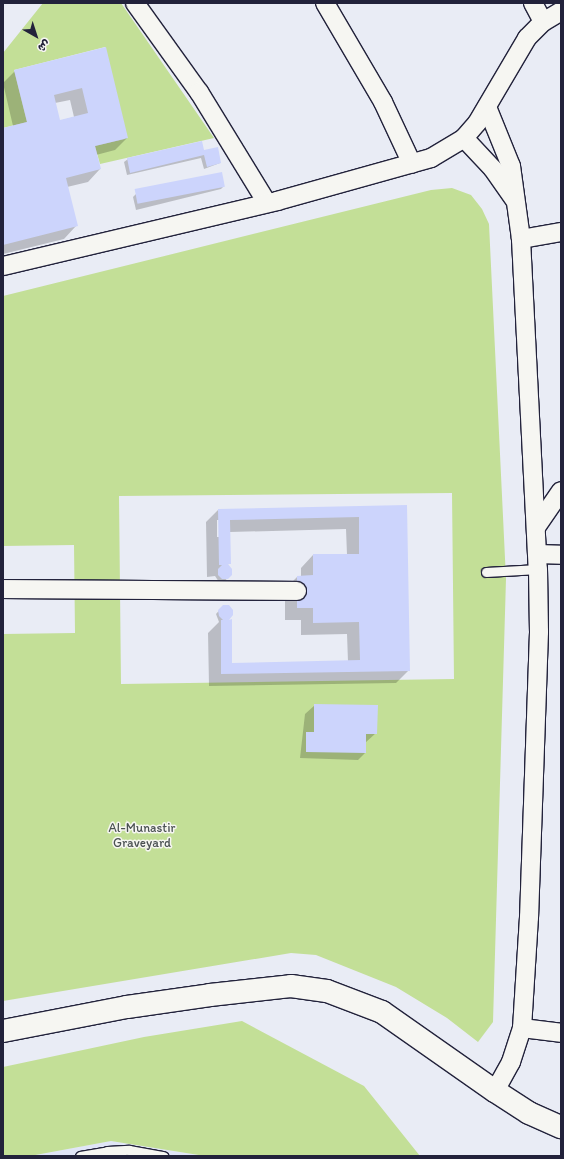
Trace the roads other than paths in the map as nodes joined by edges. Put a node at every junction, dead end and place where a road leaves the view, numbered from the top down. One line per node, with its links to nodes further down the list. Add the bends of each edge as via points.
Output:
1 (135, 3): 9 (street, via 199,92)
2 (325, 3): 8 (street, via 383,102)
3 (533, 3): 5 (street)
4 (561, 10): 5 (street)
5 (543, 22): 6 (street, via 527,38)
6 (487, 107): 7 (street); 10 (street, via 511,166)
7 (464, 138): 8 (street, via 431,158); 10 (street, via 493,168)
8 (412, 164): 9 (street)
9 (267, 203): 13 (street)
10 (517, 203): 12 (street)
11 (561, 232): 12 (street)
12 (521, 239): 15 (street)
13 (3, 266)
14 (561, 491): 15 (street)
15 (537, 526): 17 (street)
16 (561, 555): 17 (street)
17 (538, 562): 18 (lane); 21 (street, via 539,632 529,917)
18 (486, 572)
19 (3, 589): 20 (street)
20 (297, 591)
21 (522, 1028): 23 (street); 24 (street, via 512,1062)
22 (3, 1031): 24 (main road, via 210,994 291,986 327,990 382,1012)
23 (561, 1033)
24 (495, 1090): 25 (main road, via 530,1112)
25 (561, 1127)
26 (80, 1156): 27 (lane, via 129,1150)
27 (163, 1156)

